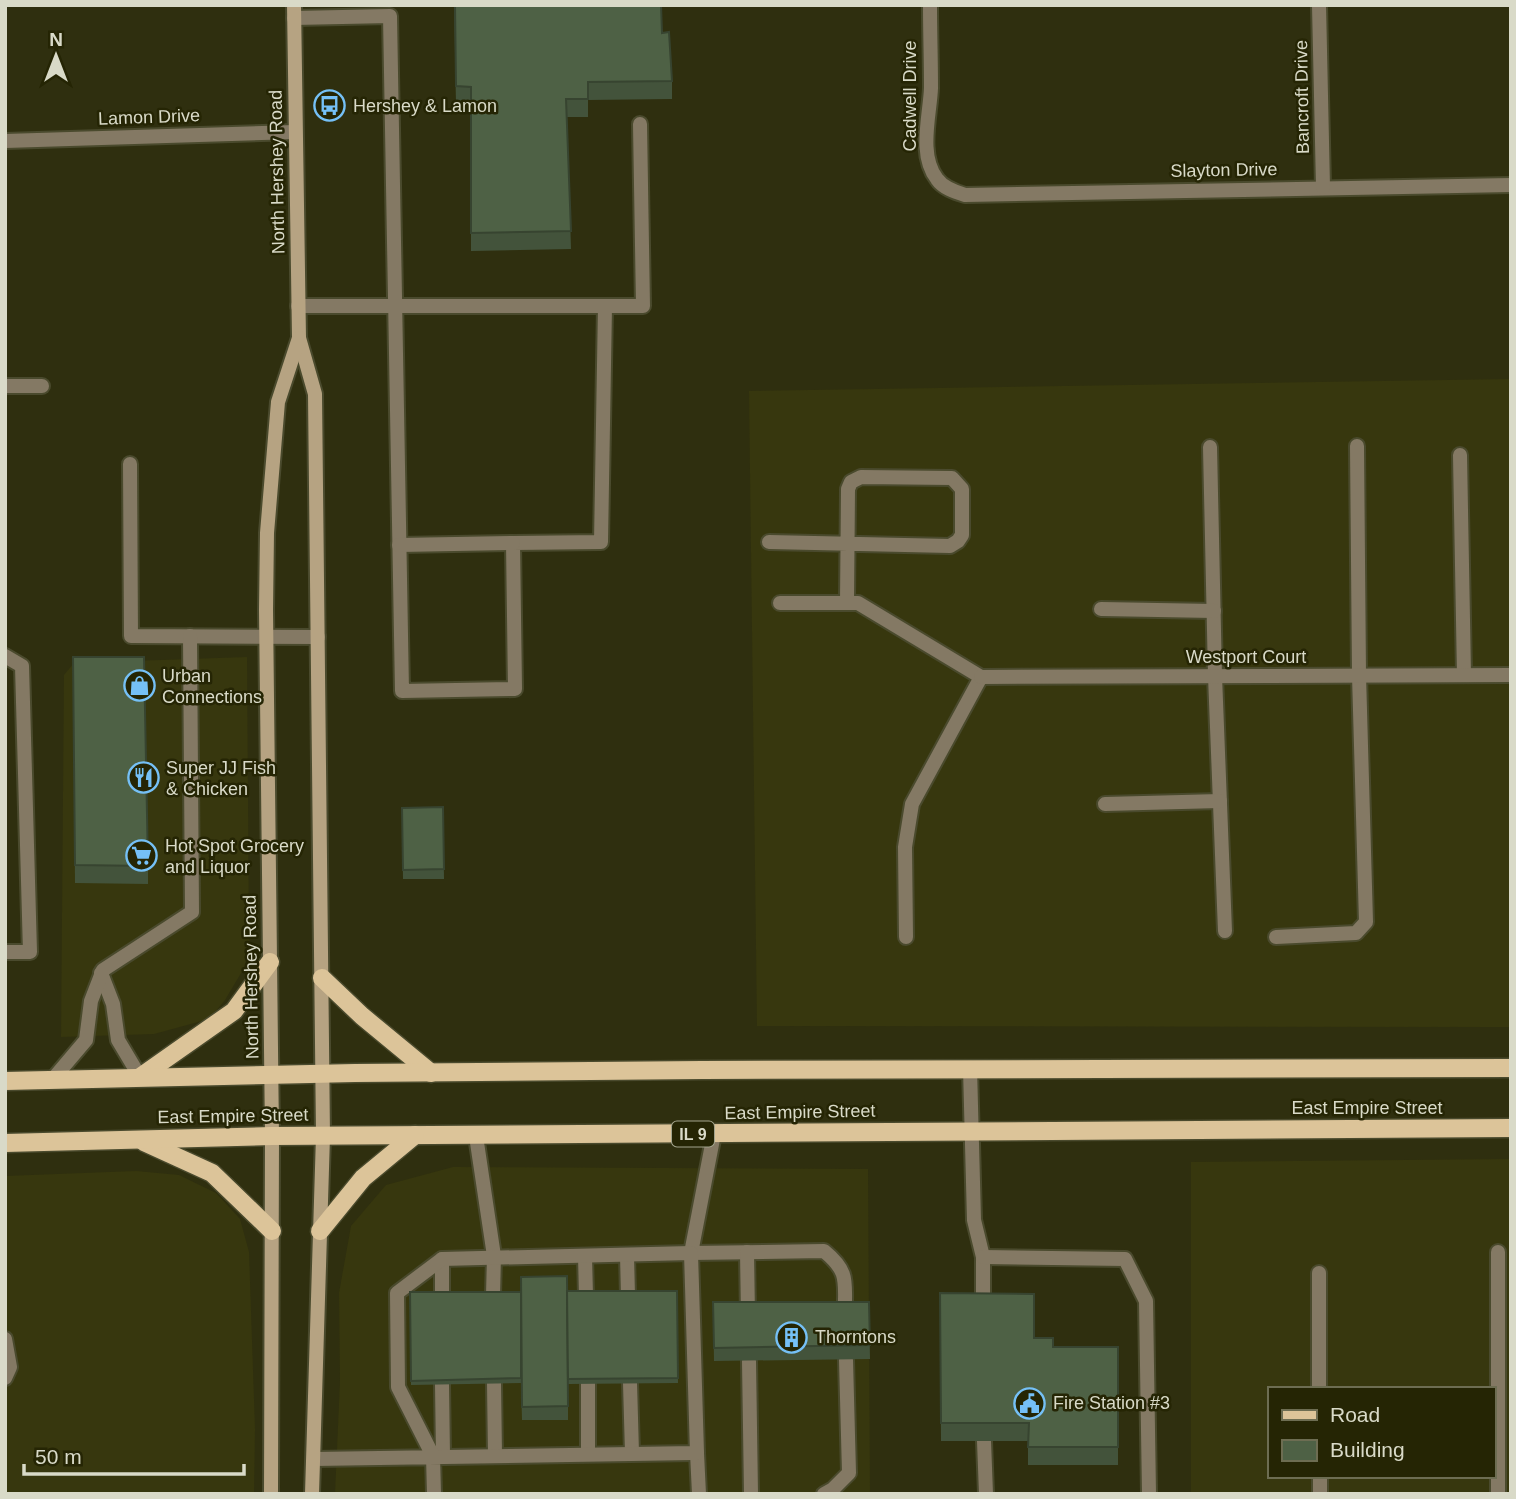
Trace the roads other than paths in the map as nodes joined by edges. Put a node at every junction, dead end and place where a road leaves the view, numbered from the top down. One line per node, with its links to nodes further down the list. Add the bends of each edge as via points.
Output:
1 (930, 5): 7 (street, Cadwell Drive, via 927,142 930,164)
2 (1319, 5): 9 (street, Bancroft Drive)
3 (294, 12): 5 (main road, North Hershey Road); 11 (street, via 390,16)
4 (640, 124): 12 (street, via 643,306)
5 (295, 132): 6 (street, Lamon Drive); 10 (main road, North Hershey Road)
6 (5, 141)
7 (941, 183): 9 (street, Slayton Drive, via 965,195)
8 (1511, 186): 9 (street, Slayton Drive)
9 (1323, 187)
10 (298, 306): 11 (street); 13 (main road, North Hershey Road)
11 (393, 306): 12 (street); 23 (street)
12 (605, 306): 21 (street, via 601,542)
13 (299, 338): 29 (main road, North Hershey Road, via 278,402 267,533); 30 (main road, North Hershey Road, via 315,394)
14 (5, 386): 15 (street)
15 (42, 386)
16 (1357, 446): 32 (street)
17 (1210, 447): 27 (street)
18 (1460, 455): 33 (street)
19 (130, 464): 28 (street, via 131,636)
20 (769, 542): 22 (street)
21 (513, 543): 23 (street); 23 (street, via 515,690 402,691)
22 (847, 543): 22 (street, via 850,482 861,477 952,478 959,483 962,535 950,546); 25 (street)
23 (399, 545)
24 (780, 603): 25 (street)
25 (847, 603): 36 (street, via 858,603)
26 (1101, 609): 27 (street)
27 (1214, 611): 35 (street)
28 (190, 636): 29 (street); 44 (street, via 192,912)
29 (266, 637): 30 (street); 43 (main road, North Hershey Road)
30 (318, 637): 45 (main road, North Hershey Road)
31 (5, 656): 42 (street, via 22,666 30,952)
32 (1359, 675): 33 (street, Westport Court); 35 (street, Westport Court); 41 (street, via 1366,922 1356,933)
33 (1464, 675): 34 (street, Westport Court)
34 (1511, 675)
35 (1215, 676): 36 (street, Westport Court); 37 (street)
36 (981, 677): 40 (street, via 912,804 905,847)
37 (1220, 802): 38 (street); 39 (street)
38 (1105, 804)
39 (1226, 931)
40 (906, 937)
41 (1276, 937)
42 (5, 952)
43 (270, 962): 50 (main road, North Hershey Road); 51 (main road, via 234,1011)
44 (102, 973): 51 (street, via 118,1040); 52 (street, via 91,1000 86,1040)
45 (322, 978): 48 (main road); 49 (main road, North Hershey Road)
46 (970, 1068): 47 (main road); 48 (main road); 55 (street)
47 (1511, 1068)
48 (431, 1073): 49 (main road)
49 (323, 1074): 50 (main road); 59 (main road, North Hershey Road)
50 (271, 1075): 51 (main road); 58 (main road, North Hershey Road)
51 (139, 1077): 52 (main road)
52 (53, 1079): 53 (main road)
53 (5, 1081)
54 (1511, 1128): 55 (main road, East Empire Street / IL 9)
55 (971, 1131): 56 (main road, East Empire Street / IL 9); 71 (street, via 974,1220)
56 (714, 1133): 60 (main road, East Empire Street / IL 9); 67 (street)
57 (415, 1135): 59 (main road, East Empire Street / IL 9); 60 (main road, East Empire Street / IL 9); 64 (main road, via 363,1178)
58 (272, 1136): 59 (main road, East Empire Street / IL 9); 61 (main road, East Empire Street / IL 9); 63 (main road, North Hershey Road)
59 (323, 1136): 64 (main road, North Hershey Road)
60 (476, 1136): 69 (street)
61 (137, 1139): 62 (main road, East Empire Street / IL 9); 63 (main road, via 212,1173)
62 (5, 1143)
63 (272, 1231): 97 (main road, North Hershey Road)
64 (320, 1231): 96 (main road, North Hershey Road)
65 (747, 1252): 67 (street); 78 (street, via 824,1251 844,1273); 79 (street)
66 (1498, 1252): 105 (street)
67 (691, 1253): 68 (street); 92 (street)
68 (627, 1255): 70 (street); 77 (street)
69 (494, 1256): 70 (street); 72 (street); 75 (street)
70 (585, 1256): 76 (street)
71 (984, 1257): 80 (street); 104 (street, via 1125,1259 1146,1301)
72 (442, 1259): 74 (street); 95 (street, via 397,1293 398,1387)
73 (1319, 1273): 89 (street)
74 (442, 1296)
75 (493, 1296)
76 (586, 1296)
77 (628, 1296)
78 (840, 1306)
79 (753, 1307)
80 (984, 1311)
81 (5, 1339): 84 (street, via 10,1367)
82 (846, 1360): 102 (street, via 849,1472)
83 (749, 1361): 101 (street)
84 (5, 1378)
85 (442, 1384): 95 (street)
86 (494, 1384): 94 (street)
87 (588, 1384): 93 (street)
88 (630, 1384): 91 (street)
89 (1319, 1387)
90 (984, 1441): 103 (street)
91 (632, 1453): 92 (street); 93 (street)
92 (697, 1453): 100 (street)
93 (588, 1454): 94 (street)
94 (495, 1455): 95 (street)
95 (438, 1456): 96 (street); 99 (street)
96 (314, 1459): 98 (main road, North Hershey Road)
97 (271, 1494)
98 (312, 1494)
99 (434, 1494)
100 (699, 1494)
101 (751, 1494)
102 (824, 1494)
103 (986, 1494)
104 (1149, 1494)
105 (1498, 1494)

